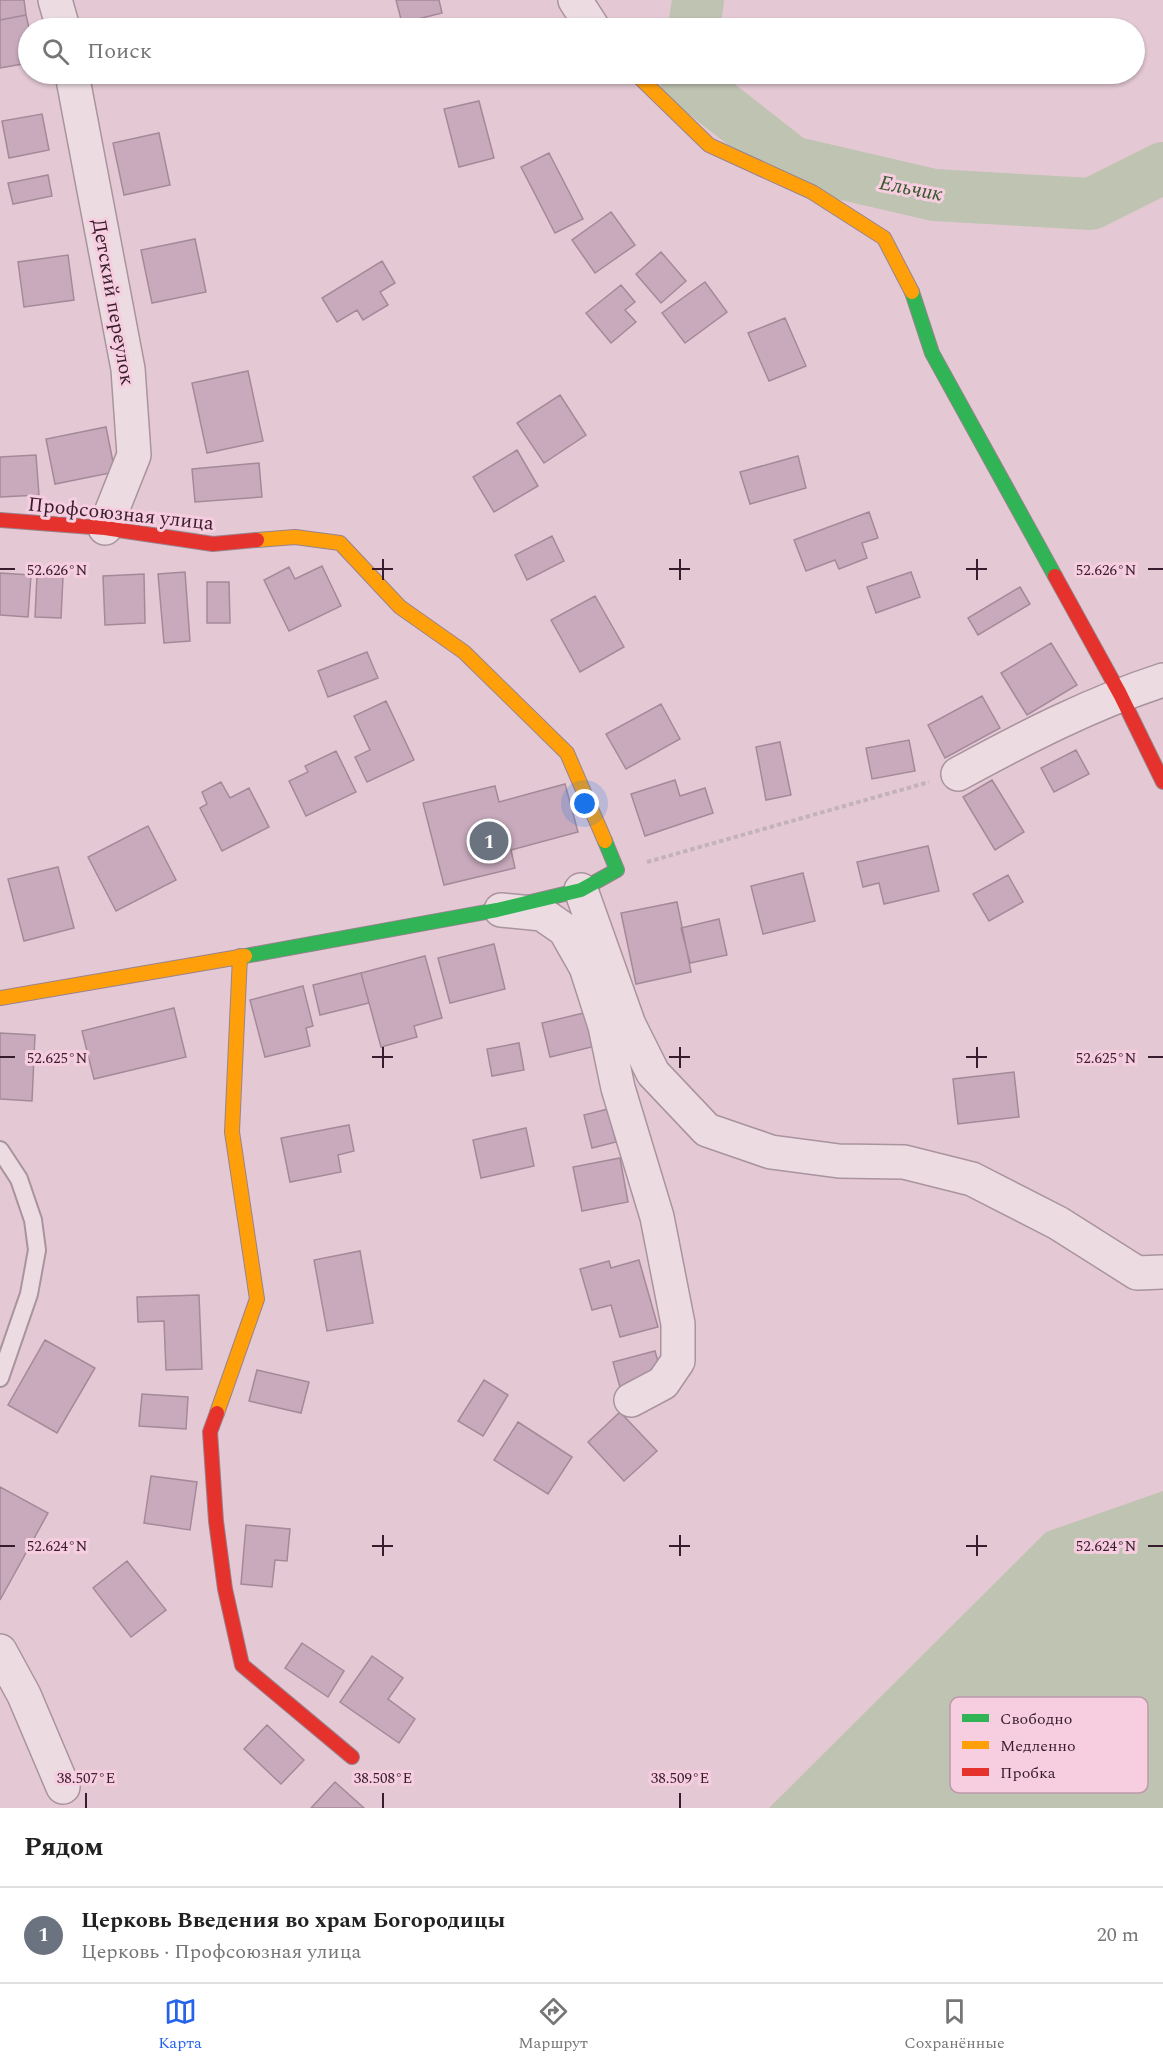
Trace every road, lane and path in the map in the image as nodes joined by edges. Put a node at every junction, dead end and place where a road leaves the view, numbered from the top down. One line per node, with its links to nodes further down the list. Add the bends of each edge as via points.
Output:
1 (55, 0): 3 (street)
2 (575, 0): 4 (street)
3 (60, 18)
4 (587, 18)
5 (74, 84): 8 (street, Детский переулок, via 128,369 134,454)
6 (646, 84): 10 (street, via 709,145 812,192 884,238 911,288 932,353)
7 (0, 520): 8 (street, Профсоюзная улица)
8 (105, 528): 13 (street, Профсоюзная улица, via 213,544 296,537 340,543 400,607 464,652 567,753)
9 (1163, 680): 10 (street)
10 (1120, 694): 11 (street); 12 (street)
11 (958, 774): 13 (path)
12 (1163, 782)
13 (618, 870): 14 (street)
14 (581, 890): 15 (street); 19 (street, via 629,1025 653,1073 707,1130 771,1152 839,1161 904,1162 972,1179 1058,1223 1137,1273)
15 (497, 910): 16 (street); 21 (street, via 542,914 565,930 586,967 605,1026 618,1088 657,1217 678,1324 678,1361 663,1383)
16 (240, 956): 17 (street); 23 (street, via 232,1132 257,1299 210,1432 225,1589 242,1665)
17 (0, 998)
18 (0, 1150): 20 (lane, via 20,1179 33,1220 37,1250 29,1294)
19 (1163, 1272)
20 (0, 1378)
21 (632, 1400)
22 (0, 1651): 24 (street, via 24,1695)
23 (352, 1757)
24 (63, 1787)

